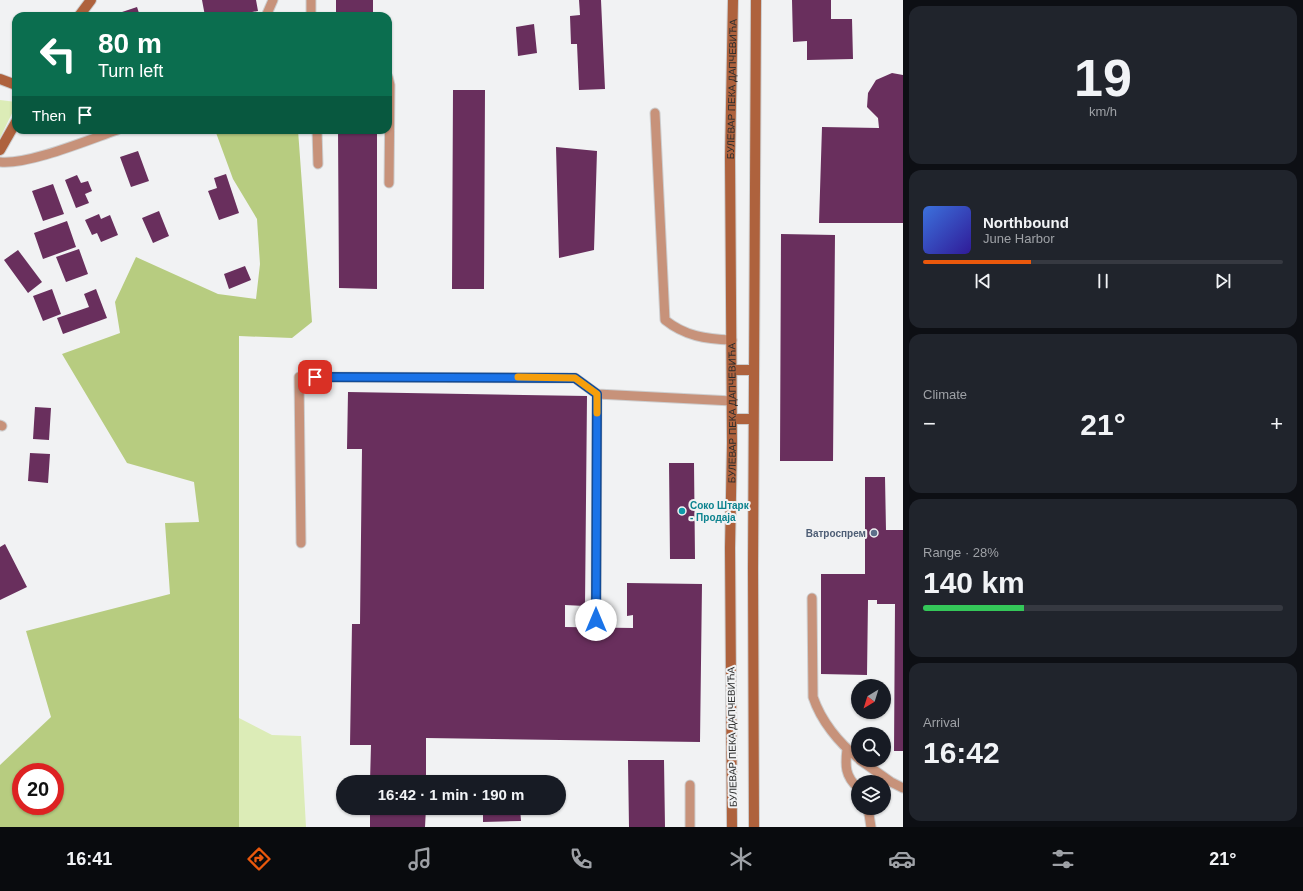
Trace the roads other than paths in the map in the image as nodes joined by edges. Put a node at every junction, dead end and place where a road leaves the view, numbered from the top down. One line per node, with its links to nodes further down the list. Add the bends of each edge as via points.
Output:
1 (92, 0): 6 (street)
2 (274, 0): 7 (lane)
3 (311, 0): 8 (lane)
4 (733, 0): 20 (street, БУЛЕВАР ПЕКА ДАПЧЕВИЋА, via 730,158)
5 (756, 0): 22 (street, БУЛЕВАР ПЕКА ДАПЧЕВИЋА)
6 (82, 12)
7 (268, 12)
8 (311, 12)
9 (0, 79): 10 (street)
10 (12, 84)
11 (654, 113): 20 (lane, via 664,320 676,330 688,335)
12 (12, 129): 16 (street)
13 (105, 134): 17 (lane, via 36,157)
14 (317, 134): 18 (lane)
15 (389, 134): 19 (lane)
16 (0, 150)
17 (0, 162)
18 (318, 164)
19 (389, 183)
20 (732, 340): 21 (street, БУЛЕВАР ПЕКА ДАПЧЕВИЋА)
21 (732, 370): 22 (street); 24 (street, БУЛЕВАР ПЕКА ДАПЧЕВИЋА)
22 (754, 370): 26 (street, БУЛЕВАР ПЕКА ДАПЧЕВИЋА)
23 (597, 394): 24 (lane); 27 (lane, via 575,378 299,377); 29 (lane)
24 (732, 401): 25 (street, БУЛЕВАР ПЕКА ДАПЧЕВИЋА)
25 (732, 419): 26 (street); 38 (street, БУЛЕВАР ПЕКА ДАПЧЕВИЋА)
26 (753, 419): 39 (street, БУЛЕВАР ПЕКА ДАПЧЕВИЋА)
27 (301, 543)
28 (812, 598): 30 (lane, via 813,697 818,711)
29 (596, 620)
30 (847, 749): 31 (lane); 33 (lane, via 846,771)
31 (851, 752)
32 (870, 767): 35 (lane)
33 (851, 780)
34 (690, 785): 37 (lane)
35 (903, 788)
36 (869, 815): 40 (lane)
37 (690, 827)
38 (732, 827)
39 (754, 827)
40 (871, 827)

